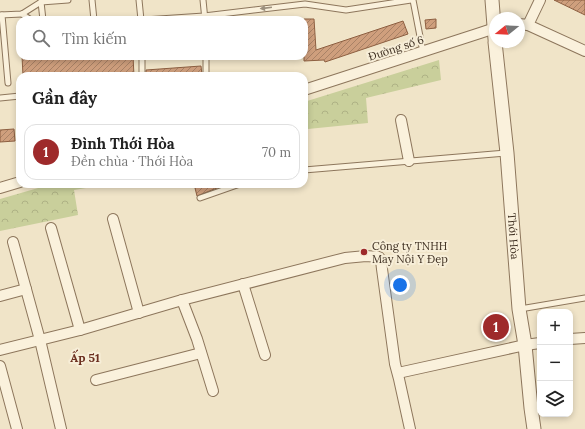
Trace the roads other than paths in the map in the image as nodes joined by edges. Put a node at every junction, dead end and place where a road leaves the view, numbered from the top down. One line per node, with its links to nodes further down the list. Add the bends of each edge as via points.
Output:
1 (68, 0): 8 (lane)
2 (92, 0): 15 (lane)
3 (139, 0): 16 (lane)
4 (203, 0): 17 (lane)
5 (412, 0): 9 (lane, via 346,10); 24 (lane)
6 (492, 0): 10 (street)
7 (540, 0): 19 (street)
8 (41, 2): 11 (lane); 14 (lane)
9 (305, 2): 18 (lane, one-way to 18)
10 (493, 12)
11 (22, 14): 12 (lane); 13 (lane)
12 (1, 15): 29 (lane)
13 (25, 16)
14 (43, 16)
15 (94, 16)
16 (142, 16)
17 (204, 16)
18 (217, 16)
19 (525, 21)
20 (525, 25): 23 (street)
21 (489, 32): 24 (street, Đường số 6)
22 (496, 48): 34 (street, Thới Hòa)
23 (585, 51)
24 (423, 52): 30 (street, Đường số 6)
25 (142, 60): 27 (lane)
26 (206, 60): 28 (lane)
27 (142, 72)
28 (206, 72)
29 (8, 83)
30 (308, 89)
31 (16, 96): 32 (lane)
32 (0, 98)
33 (401, 120): 35 (street)
34 (507, 153): 35 (lane); 49 (street, Thới Hòa)
35 (409, 161): 36 (lane)
36 (308, 170)
37 (16, 183): 38 (street)
38 (0, 188)
39 (229, 188): 40 (lane)
40 (200, 198)
41 (114, 219): 50 (street)
42 (51, 228): 51 (street)
43 (13, 242): 45 (street)
44 (243, 284): 48 (street); 59 (street); 61 (street, via 345,258 379,257)
45 (26, 288): 46 (street); 53 (street)
46 (0, 296)
47 (585, 298): 49 (lane)
48 (182, 300): 50 (street); 58 (street)
49 (519, 309): 56 (street, Thới Hòa)
50 (139, 313): 51 (street)
51 (80, 330): 53 (street)
52 (585, 338): 54 (street)
53 (40, 340): 57 (street); 65 (street)
54 (573, 340)
55 (537, 343): 56 (street)
56 (525, 345): 61 (street); 67 (street, Thới Hòa)
57 (0, 350)
58 (201, 353): 62 (street); 63 (street)
59 (265, 355)
60 (1, 372): 64 (street)
61 (398, 373): 66 (street)
62 (96, 380)
63 (212, 391)
64 (17, 429)
65 (61, 429)
66 (410, 429)
67 (534, 429)

